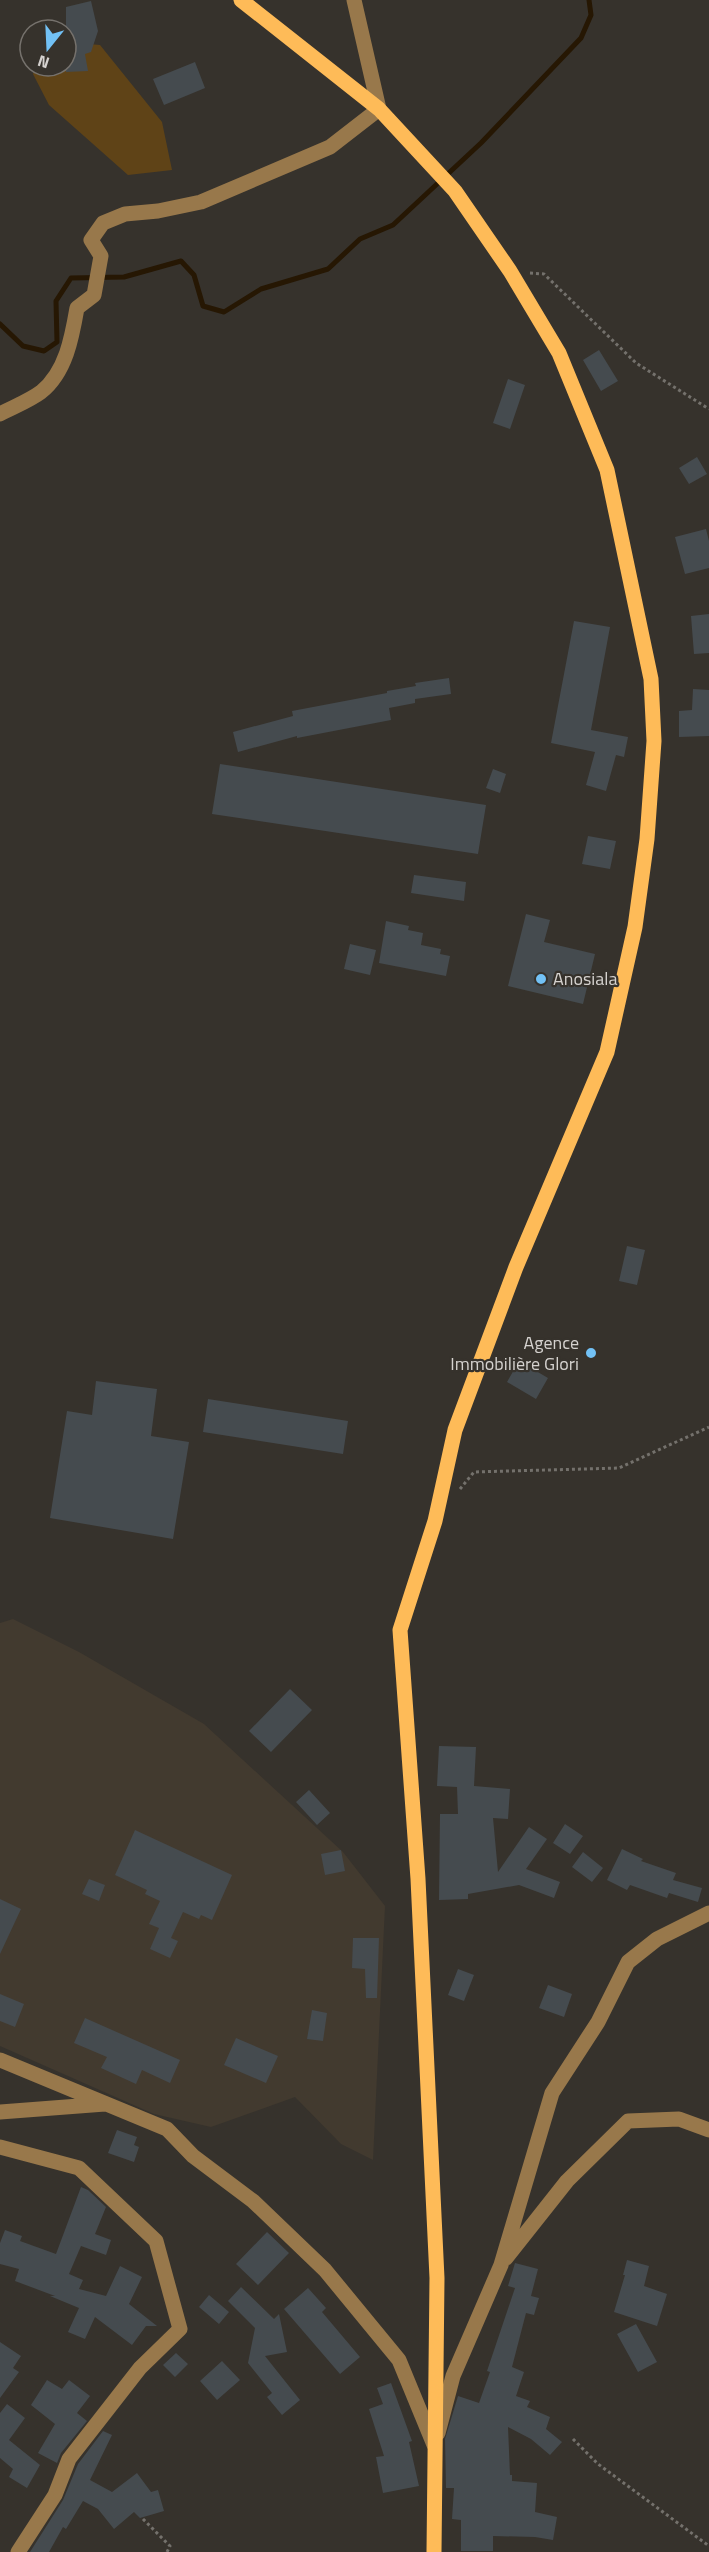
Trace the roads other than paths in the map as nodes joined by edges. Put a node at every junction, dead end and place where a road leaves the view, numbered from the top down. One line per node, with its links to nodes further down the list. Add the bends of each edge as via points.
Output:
1 (241, 0): 3 (main road)
2 (354, 0): 3 (street)
3 (380, 109): 4 (street, via 330,147 201,202 125,214 103,223 91,240 100,256 94,295 77,308 72,337 59,370 42,392); 12 (main road, via 455,191 558,353 607,470 651,679 654,741 635,927 608,1052 516,1267 455,1430 435,1521 400,1630 418,1879 437,2278)
4 (0, 414)
5 (709, 1913): 11 (street, via 657,1939 628,1962 598,2022 552,2093)
6 (0, 2060): 7 (street)
7 (108, 2104): 8 (street); 12 (street, via 167,2129 193,2156 253,2201 325,2270 399,2360)
8 (0, 2112)
9 (709, 2130): 11 (street, via 680,2119 628,2121 567,2181)
10 (0, 2147): 13 (street, via 79,2168 156,2241 180,2329 140,2368 69,2459 55,2495)
11 (501, 2265): 12 (street, via 453,2376)
12 (434, 2445): 14 (main road)
13 (18, 2552)
14 (434, 2552)

